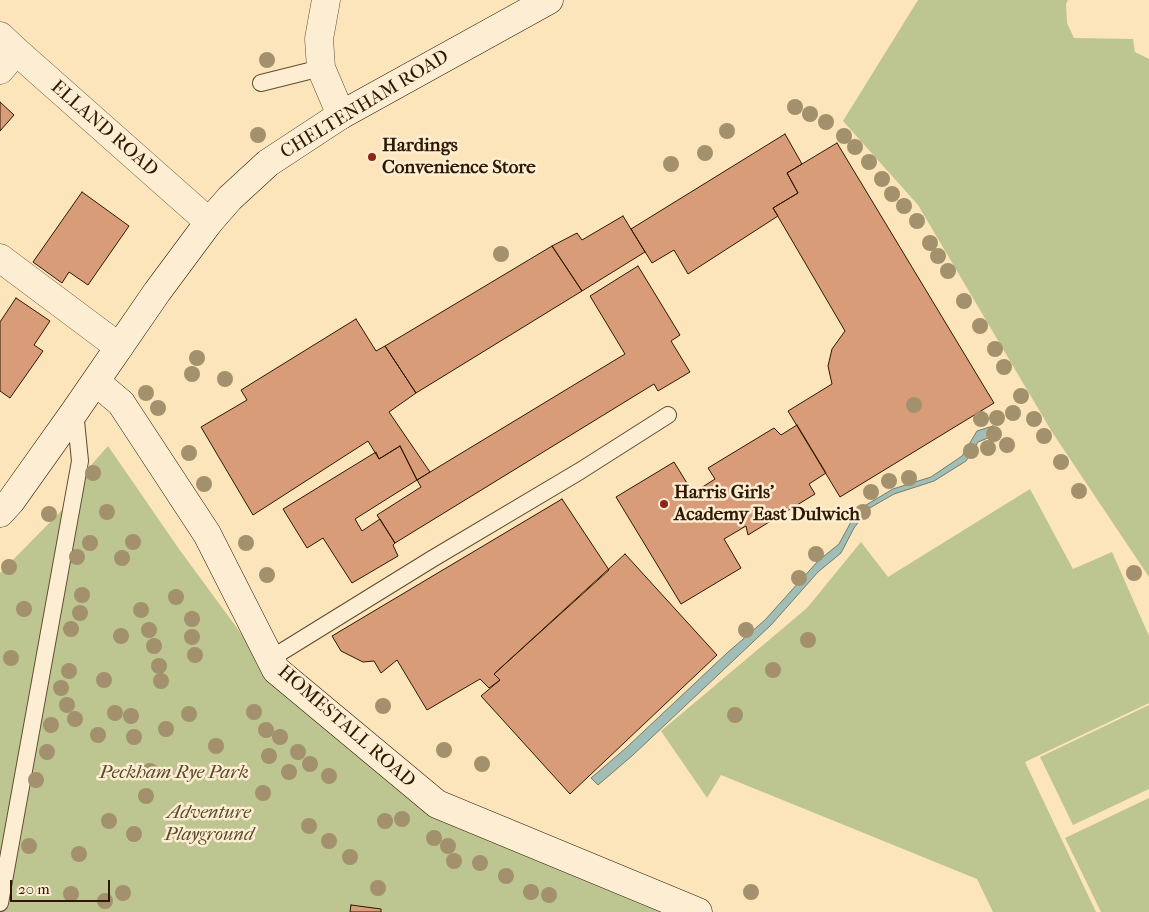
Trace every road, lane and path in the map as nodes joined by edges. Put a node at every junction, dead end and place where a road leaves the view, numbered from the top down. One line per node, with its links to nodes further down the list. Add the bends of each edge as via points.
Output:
1 (326, 0): 4 (street, via 319,39)
2 (549, 0): 6 (street, CHELTENHAM ROAD)
3 (5, 52): 7 (street, ELLAND ROAD)
4 (321, 68): 5 (lane); 6 (street)
5 (262, 83)
6 (341, 115): 7 (street, CHELTENHAM ROAD, via 268,163)
7 (209, 222): 9 (street, CHELTENHAM ROAD)
8 (0, 258): 9 (street)
9 (119, 347): 10 (street, CHELTENHAM ROAD)
10 (96, 382): 11 (street, CHELTENHAM ROAD); 14 (street, HOMESTALL ROAD, via 121,403 207,534)
11 (75, 411): 13 (street, CHELTENHAM ROAD); 15 (lane, via 80,461)
12 (668, 415): 14 (lane)
13 (0, 513)
14 (270, 659): 16 (street, HOMESTALL ROAD, via 276,670 436,804)
15 (0, 903)
16 (698, 912)

